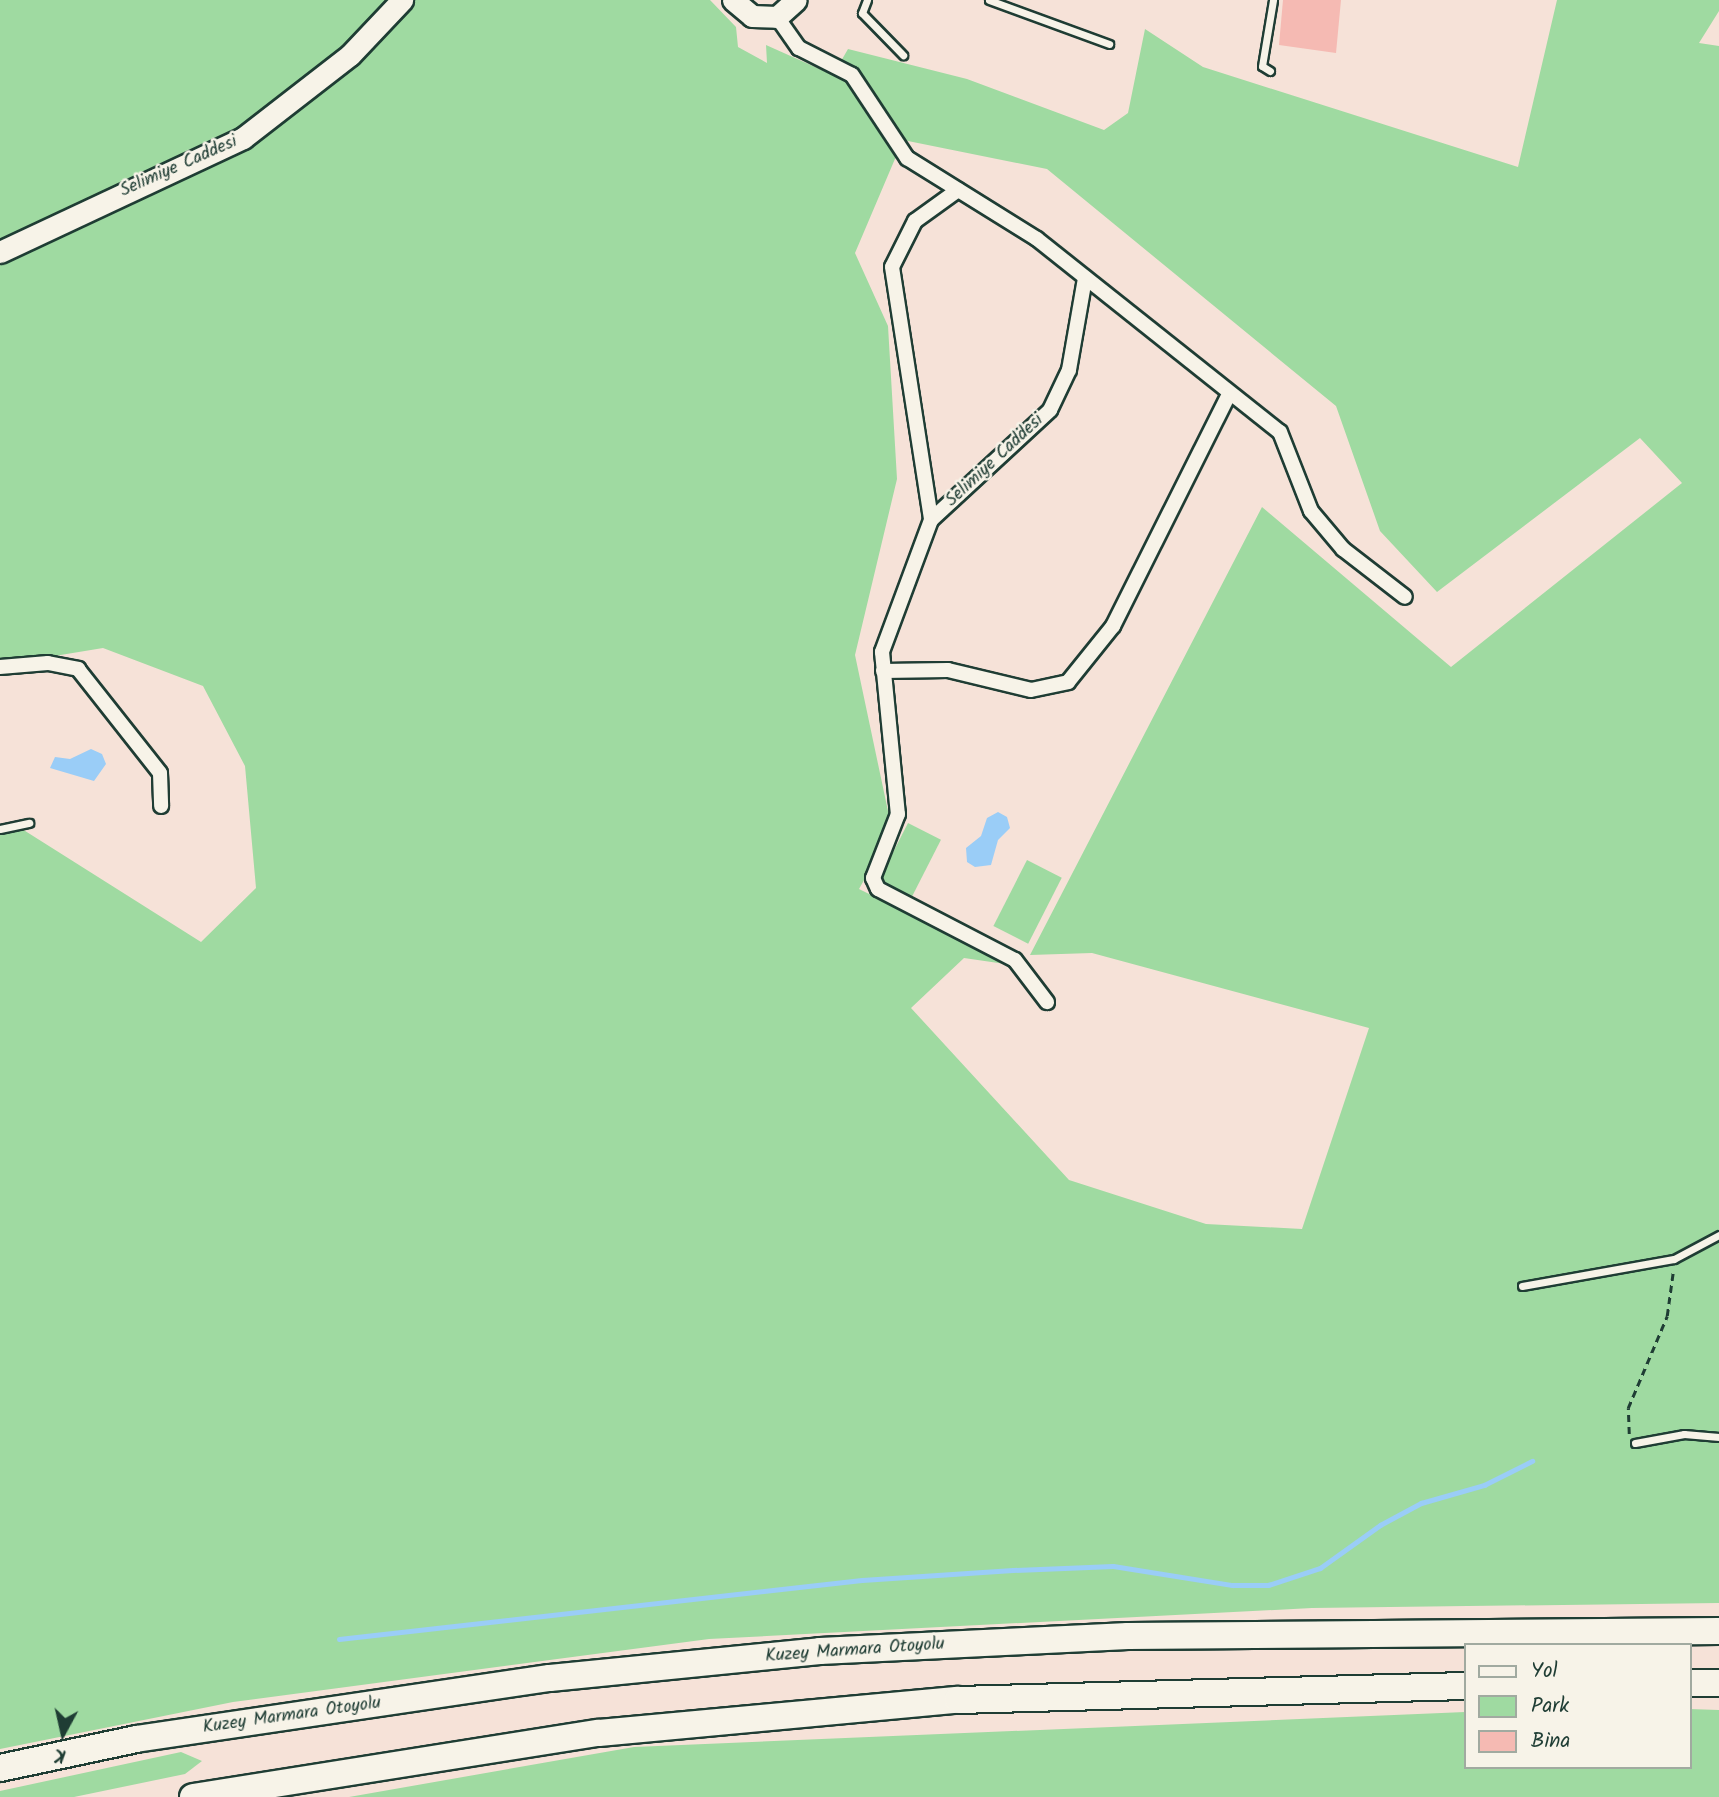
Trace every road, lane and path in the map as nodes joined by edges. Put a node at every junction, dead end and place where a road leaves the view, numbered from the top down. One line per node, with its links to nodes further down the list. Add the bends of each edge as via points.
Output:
1 (402, 0): 12 (street, Selimiye Caddesi, via 350,55 243,138)
2 (733, 0): 7 (street, via 752,16)
3 (796, 0): 7 (street)
4 (867, 0): 9 (lane, via 862,13)
5 (989, 0): 8 (lane)
6 (1273, 0): 10 (lane, via 1262,66)
7 (777, 17): 11 (street, via 799,48 852,75 907,158)
8 (1110, 44)
9 (903, 55)
10 (1269, 71)
11 (958, 190): 13 (street, via 1037,239); 15 (street, via 915,221 892,267)
12 (0, 252)
13 (1085, 278): 14 (street); 15 (street, Selimiye Caddesi, via 1069,370 1050,410)
14 (1230, 394): 16 (street, via 1280,432 1311,511 1343,550); 18 (street, via 1113,626 1068,682 1031,690 948,670)
15 (931, 520): 18 (street, via 886,631)
16 (1405, 597)
17 (0, 667): 19 (street, via 48,663 78,669 160,773)
18 (883, 671): 22 (street, via 898,814 874,883 1015,960)
19 (161, 806)
20 (29, 823): 21 (lane)
21 (0, 829)
22 (1047, 1002)
23 (1719, 1235): 24 (lane)
24 (1674, 1259): 25 (lane); 27 (path, via 1667,1316 1628,1408 1626,1427)
25 (1522, 1286)
26 (1719, 1437): 27 (lane, via 1684,1434)
27 (1635, 1443)
28 (1719, 1631): 32 (highway, Kuzey Marmara Otoyolu, via 1155,1635 820,1651 536,1680 136,1739)
29 (1691, 1683): 30 (highway)
30 (1719, 1683)
31 (1464, 1686): 33 (highway, via 958,1700 600,1733)
32 (0, 1768)
33 (193, 1797)

